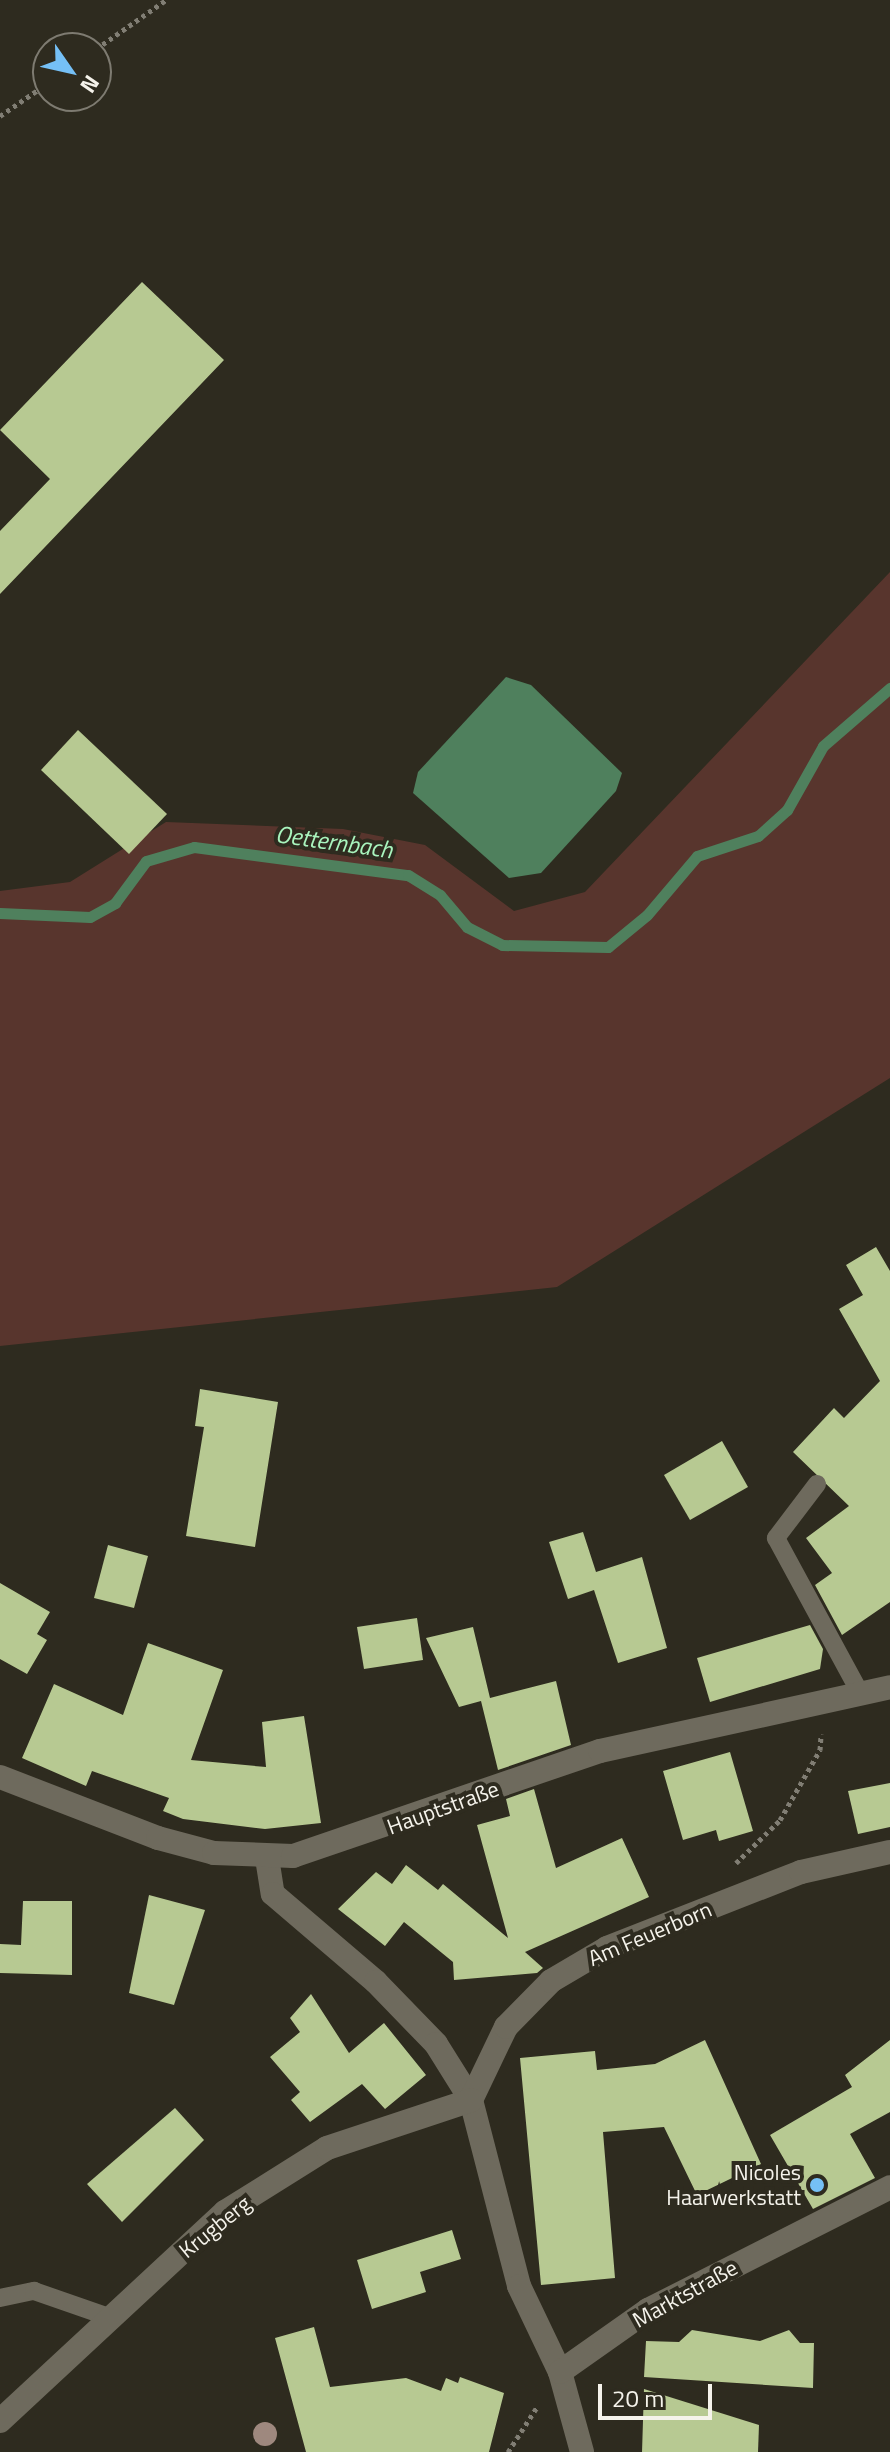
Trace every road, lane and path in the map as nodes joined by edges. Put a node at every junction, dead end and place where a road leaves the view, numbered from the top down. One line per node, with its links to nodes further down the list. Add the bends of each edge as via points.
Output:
1 (166, 0): 2 (path)
2 (112, 38)
3 (32, 94): 4 (path)
4 (0, 116)
5 (817, 1484): 7 (lane, via 776,1538)
6 (890, 1687): 7 (street, Hauptstraße)
7 (860, 1693): 8 (street, Hauptstraße)
8 (814, 1703): 11 (street, Hauptstraße, via 600,1751 347,1842); 12 (path, via 820,1750 780,1820)
9 (0, 1777): 11 (street, Hauptstraße, via 158,1838)
10 (890, 1852): 13 (street, Am Feuerborn, via 801,1872 607,1948 562,1975 506,2027)
11 (267, 1858): 13 (street, via 273,1894 376,1982 436,2044)
12 (722, 1872)
13 (471, 2100): 16 (street, Krugberg, via 327,2148 225,2212); 17 (street, via 519,2286)
14 (890, 2187): 17 (street, Marktstraße, via 648,2310)
15 (0, 2298): 16 (lane, via 34,2291)
16 (112, 2318): 18 (street, Krugberg)
17 (560, 2372): 19 (path); 20 (street)
18 (0, 2421)
19 (508, 2452)
20 (582, 2452)

